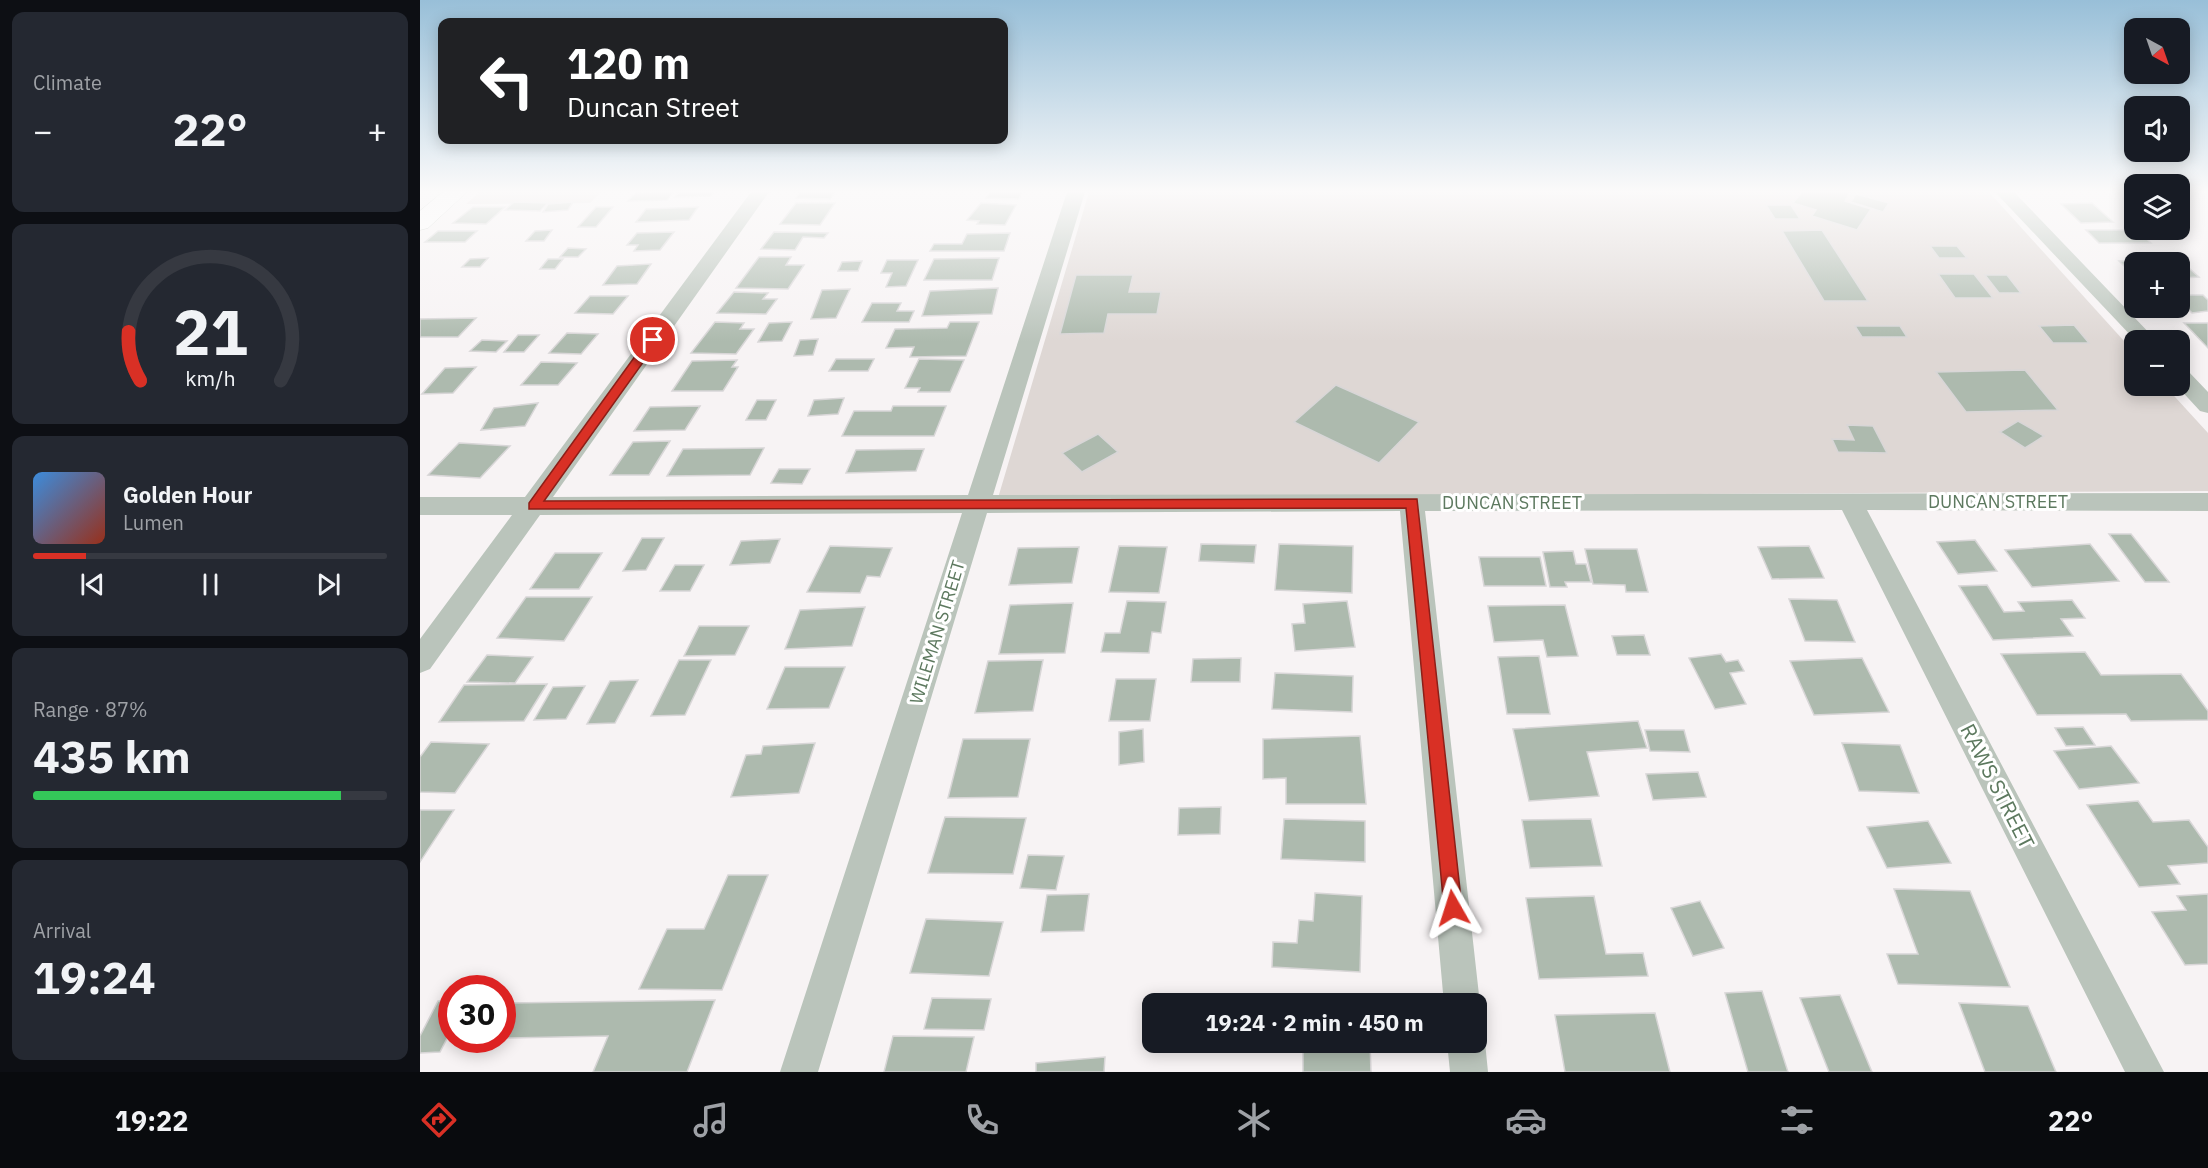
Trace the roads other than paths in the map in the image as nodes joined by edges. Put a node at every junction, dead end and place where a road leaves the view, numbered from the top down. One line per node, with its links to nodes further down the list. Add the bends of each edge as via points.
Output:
1 (724, 242): 12 (street)
2 (1060, 242): 8 (street, WILEMAN STREET)
3 (2052, 242): 4 (street)
4 (2136, 330)
5 (2190, 387): 6 (street)
6 (2208, 406)
7 (1850, 501): 9 (street, DUNCAN STREET); 10 (street, DUNCAN STREET); 18 (street, RAWS STREET)
8 (978, 502): 10 (street, DUNCAN STREET); 12 (street, DUNCAN STREET); 16 (street, WILEMAN STREET)
9 (2208, 502)
10 (1412, 503): 14 (street)
11 (420, 506): 12 (street, DUNCAN STREET)
12 (533, 506): 13 (street)
13 (420, 661)
14 (1461, 993)
15 (1467, 1053): 17 (street)
16 (799, 1072)
17 (1469, 1072)
18 (2145, 1072)

